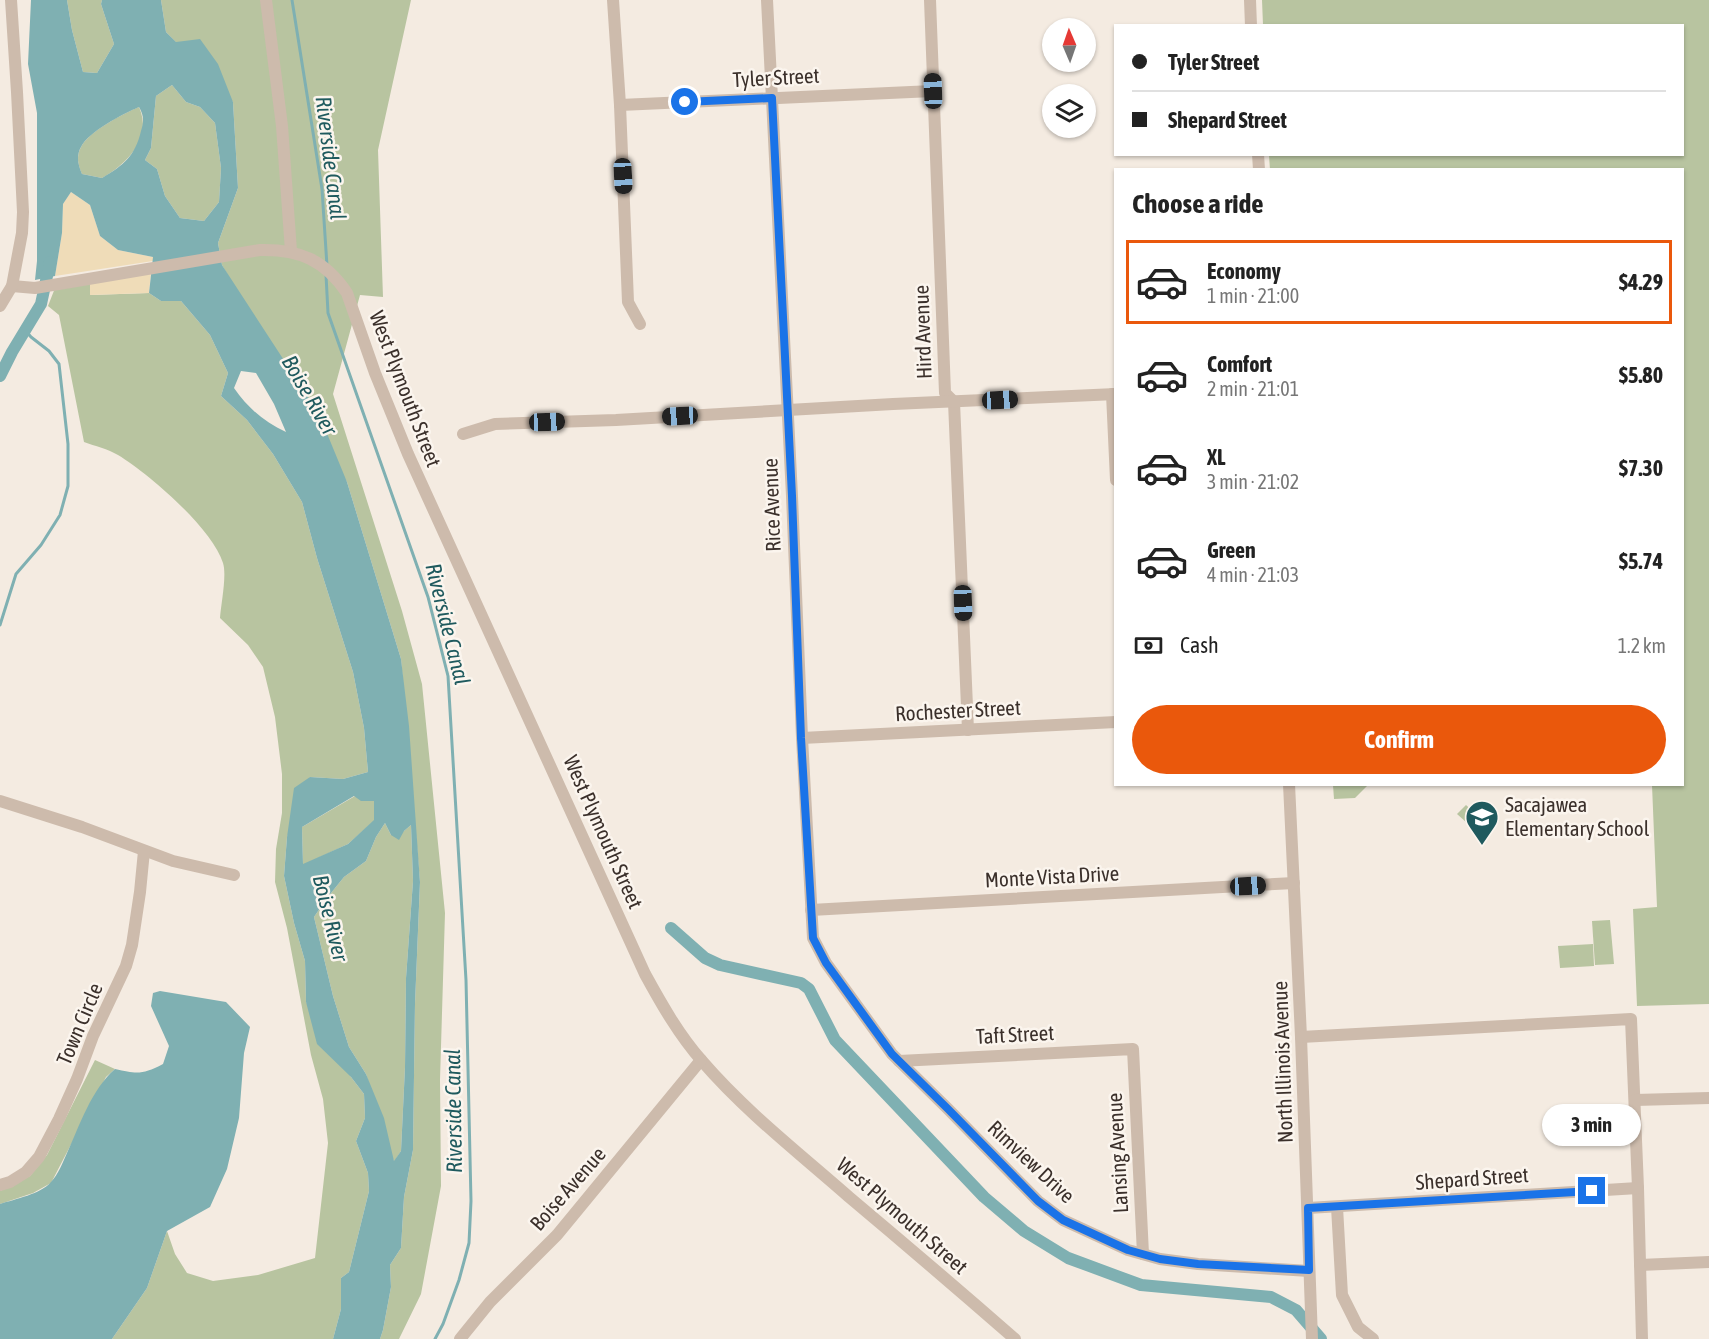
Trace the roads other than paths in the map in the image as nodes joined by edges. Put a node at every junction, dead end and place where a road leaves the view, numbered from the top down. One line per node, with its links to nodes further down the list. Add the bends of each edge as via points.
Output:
1 (11, 0): 12 (street, via 23,212)
2 (266, 0): 11 (street, via 282,126)
3 (613, 0): 10 (street)
4 (767, 0): 9 (street, Rice Avenue)
5 (930, 0): 8 (street, Hird Avenue)
6 (1250, 0): 7 (street)
7 (1251, 24)
8 (933, 91): 9 (street, Tyler Street); 16 (street, Hird Avenue, via 945,393)
9 (772, 98): 10 (street, Tyler Street); 17 (street, Rice Avenue)
10 (620, 105): 14 (street, via 628,302)
11 (291, 251): 12 (street, West Plymouth Street, via 260,250 35,288); 31 (street, West Plymouth Street, via 322,266 347,293 408,454 645,974)
12 (12, 286): 13 (street)
13 (0, 306)
14 (640, 324)
15 (1114, 394): 16 (street)
16 (954, 402): 17 (street); 20 (street, Hird Avenue)
17 (788, 410): 18 (street, via 495,424); 21 (street, Rice Avenue)
18 (463, 434)
19 (1114, 722): 20 (street, Rochester Street)
20 (968, 730): 21 (street, Rochester Street)
21 (801, 738): 27 (street, Rice Avenue)
22 (1289, 786): 26 (street, North Illinois Avenue)
23 (0, 801): 24 (street)
24 (144, 851): 25 (street); 35 (street, Town Circle, via 126,966 39,1157 26,1172)
25 (234, 875)
26 (1294, 883): 27 (street, Monte Vista Drive); 29 (street, North Illinois Avenue)
27 (811, 910): 28 (street, Rice Avenue, via 813,938)
28 (850, 997): 32 (street, Rimview Drive)
29 (1301, 1037): 34 (street, via 1631,1019); 38 (street, North Illinois Avenue)
30 (1133, 1049): 32 (street, Taft Street); 39 (street, Lansing Avenue)
31 (701, 1060): 44 (street, Boise Avenue, via 557,1234 490,1302); 45 (street, West Plymouth Street, via 751,1111)
32 (899, 1061): 39 (street, Rimview Drive, via 1038,1201 1063,1220)
33 (1709, 1098): 34 (street)
34 (1635, 1100): 36 (street)
35 (0, 1185)
36 (1638, 1188): 37 (street, Shepard Street); 41 (street)
37 (1337, 1207): 38 (street, Shepard Street); 46 (street, via 1342,1295 1358,1327)
38 (1308, 1208): 42 (street, North Illinois Avenue)
39 (1143, 1254): 42 (street, Rimview Drive, via 1198,1264)
40 (1709, 1262): 41 (street)
41 (1640, 1265): 47 (street)
42 (1309, 1270): 43 (street, North Illinois Avenue)
43 (1312, 1338)
44 (460, 1339)
45 (1015, 1339)
46 (1373, 1339)
47 (1642, 1339)

